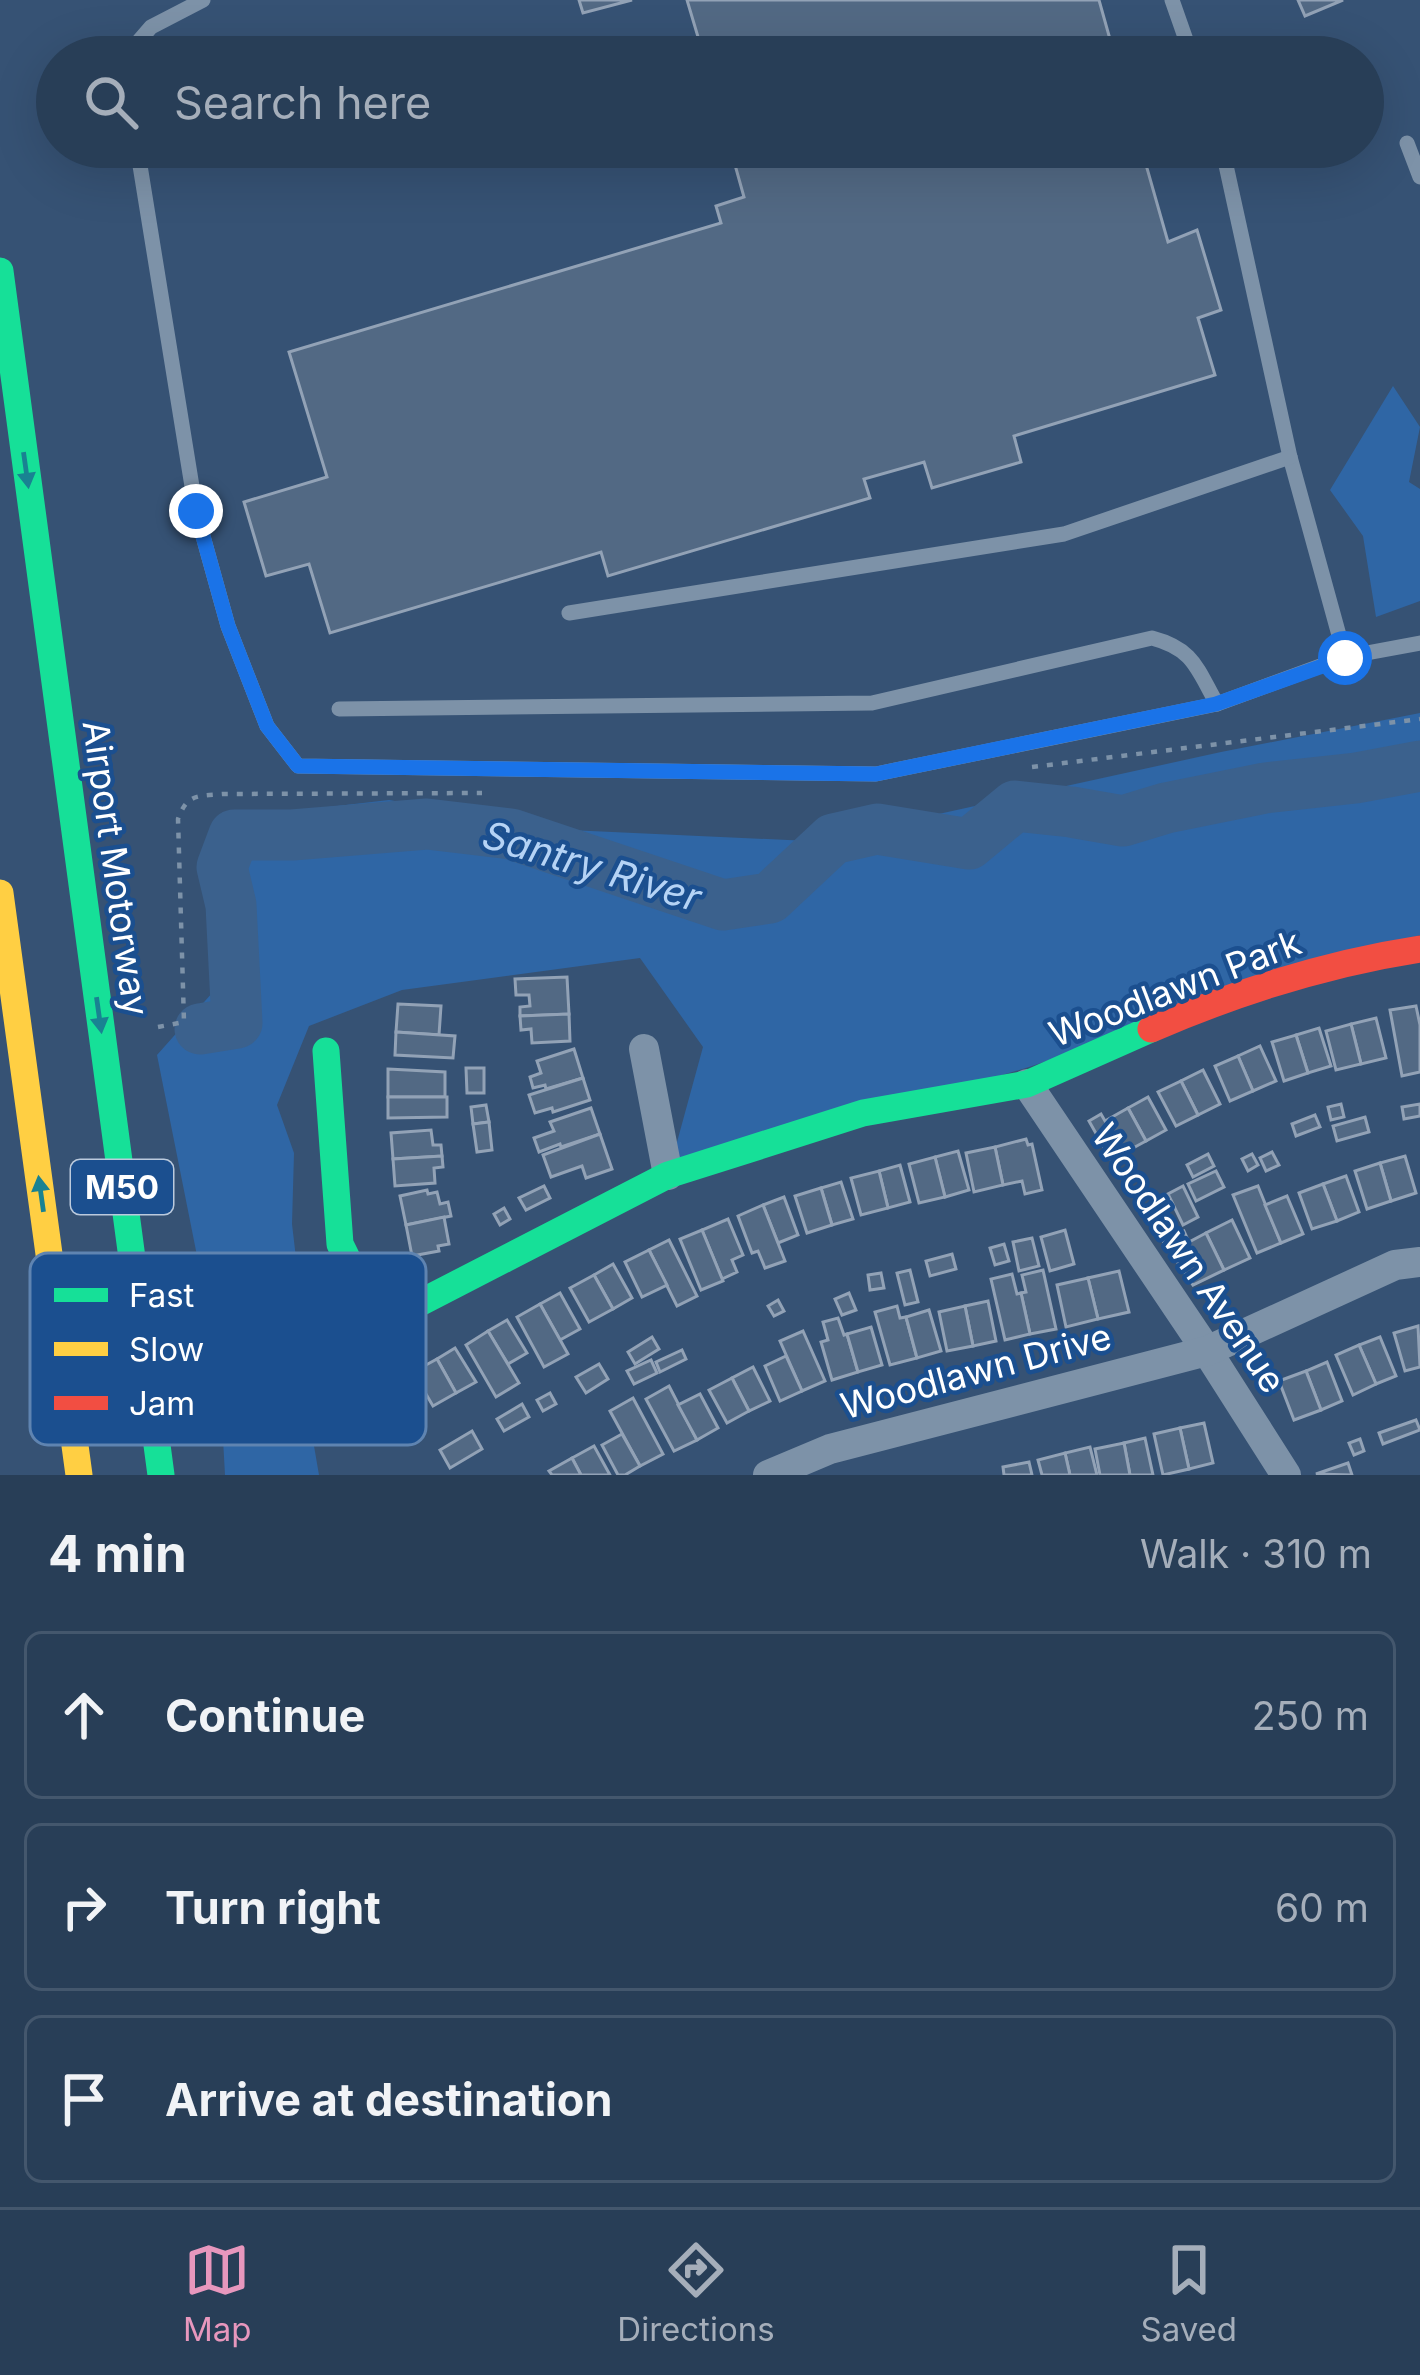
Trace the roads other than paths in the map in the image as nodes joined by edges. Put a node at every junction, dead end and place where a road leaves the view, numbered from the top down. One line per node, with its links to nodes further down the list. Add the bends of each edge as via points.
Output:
1 (203, 0): 3 (lane)
2 (1172, 0): 4 (lane)
3 (143, 36)
4 (1185, 36)
5 (1407, 142): 8 (lane)
6 (139, 168): 14 (lane, via 196,511 267,726 298,766 876,774)
7 (1227, 168): 10 (lane)
8 (1420, 177)
9 (0, 271): 23 (main road, Airport Motorway / M50, one-way to 23)
10 (1290, 457): 11 (lane, via 1064,534); 13 (lane)
11 (569, 613)
12 (1420, 643): 13 (lane)
13 (1345, 658): 14 (lane)
14 (1216, 704): 15 (lane, via 1192,659 1152,638 872,703)
15 (339, 709)
16 (0, 893): 22 (main road, M50, one-way to 16)
17 (1420, 949): 20 (main road, Woodlawn Park, via 1359,958 1204,1006)
18 (644, 1049): 21 (street)
19 (326, 1051): 24 (main road, Woodlawn Park)
20 (1027, 1084): 21 (main road, Woodlawn Park, via 863,1113); 27 (street, Woodlawn Avenue)
21 (668, 1174): 26 (main road, Woodlawn Park)
22 (49, 1253)
23 (130, 1253)
24 (344, 1253)
25 (1420, 1262): 27 (street, Woodlawn Drive, via 1395,1265)
26 (426, 1300)
27 (1207, 1351): 32 (street, Woodlawn Drive, via 830,1449); 33 (street, Woodlawn Avenue)
28 (75, 1445): 30 (main road, M50, one-way to 28)
29 (156, 1445): 31 (main road, Airport Motorway / M50, one-way to 31)
30 (79, 1475)
31 (160, 1475)
32 (768, 1475)
33 (1286, 1475)

